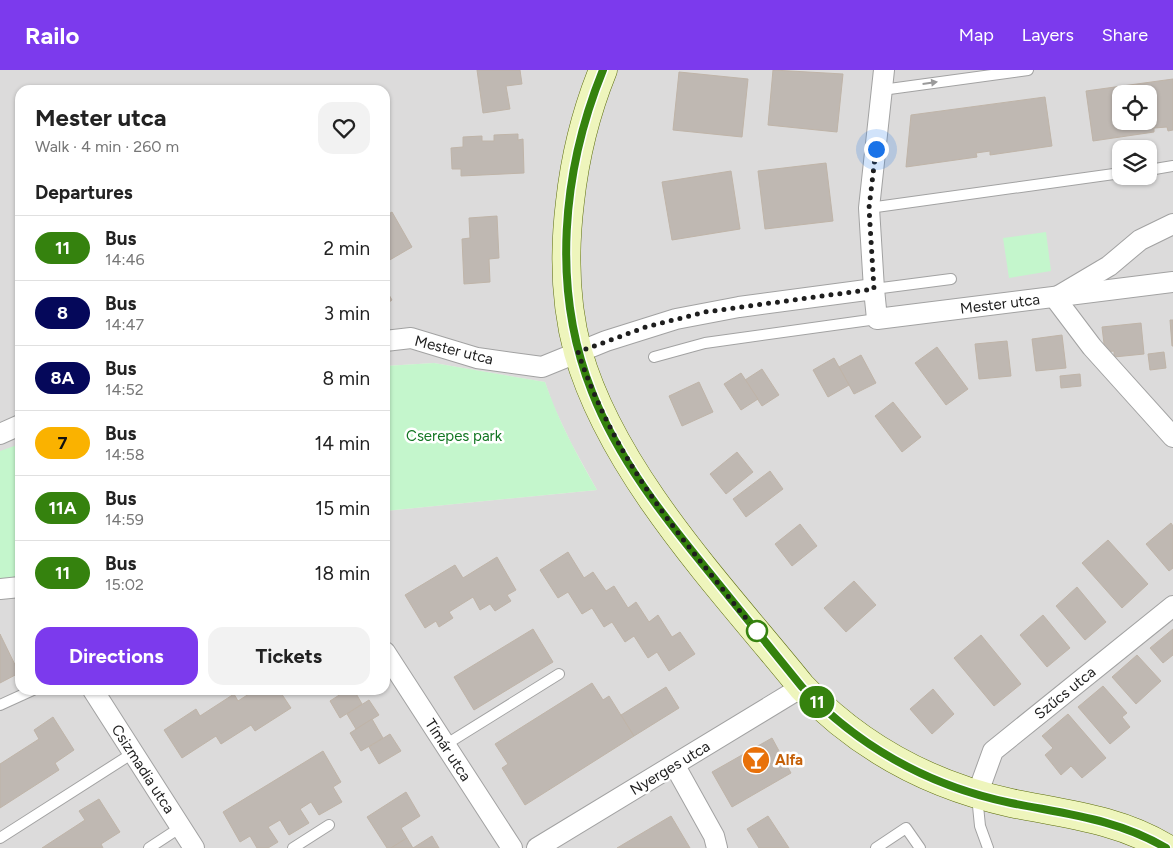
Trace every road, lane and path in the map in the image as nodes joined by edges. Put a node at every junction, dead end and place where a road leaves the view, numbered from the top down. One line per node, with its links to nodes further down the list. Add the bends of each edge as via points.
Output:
1 (603, 70): 16 (street, via 582,132 568,218 568,291)
2 (884, 70): 4 (street)
3 (1028, 70): 4 (lane, one-way to 3)
4 (882, 90): 8 (street)
5 (1173, 166): 6 (lane)
6 (1157, 169)
7 (1112, 175): 8 (lane)
8 (869, 208): 12 (street)
9 (1173, 224): 13 (street, Mester utca, via 1140,240 1109,266)
10 (951, 279): 12 (lane)
11 (1173, 282): 13 (street, Mester utca)
12 (874, 289): 14 (street); 16 (street, Mester utca, via 695,314 646,327)
13 (1055, 298): 14 (street, Mester utca); 20 (street, via 1092,347)
14 (877, 319): 17 (lane, via 705,343)
15 (390, 340): 16 (street, Mester utca, via 411,338 477,358 542,367)
16 (578, 352): 26 (street, via 612,434 668,522)
17 (654, 357)
18 (15, 427): 19 (street)
19 (0, 434)
20 (1173, 438)
21 (15, 588): 22 (street)
22 (0, 589)
23 (1173, 606): 33 (street, Szűcs utca, via 993,751)
24 (390, 660): 30 (street, Tímár utca)
25 (559, 674): 30 (lane)
26 (802, 687): 32 (street, Nyerges utca); 33 (street, via 818,704 880,752 944,785)
27 (22, 695): 29 (lane)
28 (95, 695): 31 (street, Csizmadia utca)
29 (0, 705)
30 (445, 745): 41 (street, Tímár utca)
31 (133, 753): 35 (street, Csizmadia utca); 36 (lane)
32 (675, 766): 37 (street, Nyerges utca); 42 (street, via 714,836)
33 (977, 795): 45 (lane, via 980,826); 46 (street, via 1118,825)
34 (329, 824): 40 (lane)
35 (181, 827): 38 (lane); 39 (street, Csizmadia utca)
36 (0, 838)
37 (547, 846)
38 (149, 848)
39 (194, 848)
40 (293, 848)
41 (512, 848)
42 (717, 848)
43 (876, 848): 44 (lane, via 906,828)
44 (920, 848)
45 (988, 848)
46 (1166, 848)

